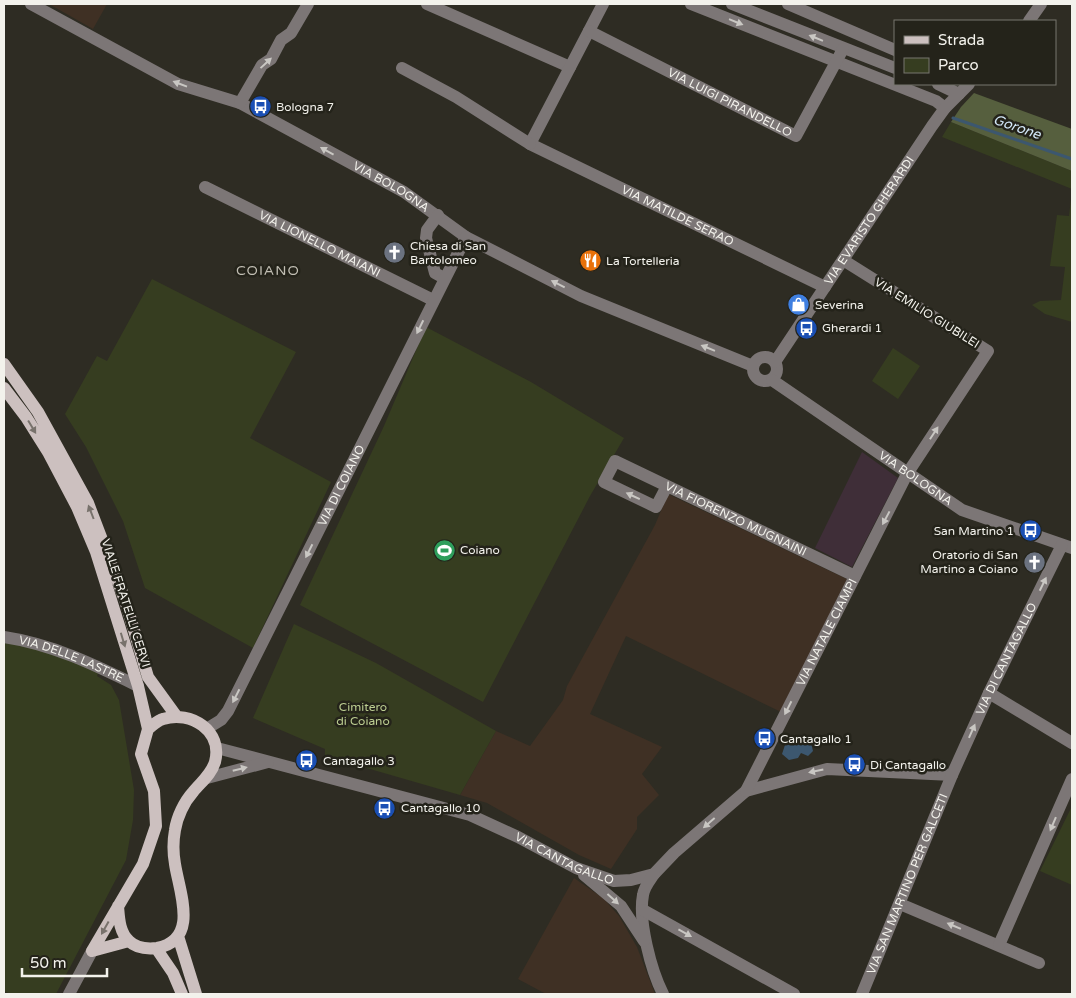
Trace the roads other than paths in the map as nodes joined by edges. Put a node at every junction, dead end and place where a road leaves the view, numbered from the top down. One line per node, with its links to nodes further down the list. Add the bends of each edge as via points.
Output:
1 (31, 4): 20 (street, VIA BOLOGNA, one-way to 1, via 178,84)
2 (308, 4): 20 (street, one-way to 2, via 262,65 271,59 281,40 292,33)
3 (427, 4): 14 (street)
4 (603, 4): 10 (street)
5 (691, 4): 13 (street, one-way to 13)
6 (732, 4): 11 (street, one-way to 6)
7 (788, 4): 12 (street)
8 (1042, 4): 9 (street)
9 (1031, 20)
10 (589, 31): 13 (street, VIA LUIGI PIRANDELLO, via 796,136); 14 (street)
11 (843, 49): 13 (street); 16 (street)
12 (894, 50)
13 (837, 64): 21 (street, via 936,101)
14 (570, 66): 22 (street)
15 (402, 68): 22 (street, VIA MATILDE SERAO)
16 (894, 68)
17 (940, 85): 19 (street)
18 (967, 85): 19 (street, VIA EVARISTO GHERARDI)
19 (959, 94): 21 (street, VIA EVARISTO GHERARDI)
20 (240, 103): 24 (street, VIA BOLOGNA, one-way to 20, via 404,192)
21 (945, 108): 26 (street, VIA EVARISTO GHERARDI)
22 (530, 144): 28 (street, VIA MATILDE SERAO)
23 (205, 186): 29 (street, VIA LIONELLO MAIANI)
24 (438, 215): 25 (street, VIA BOLOGNA); 27 (street, via 427,230 426,238 435,273)
25 (466, 237): 27 (street, VIA DI COIANO); 32 (street, VIA BOLOGNA, one-way to 25, via 581,296)
26 (843, 260): 28 (street, VIA EVARISTO GHERARDI); 35 (street, VIA EMILIO GIUBILEI, one-way to 26, via 988,350)
27 (444, 278): 29 (street, VIA DI COIANO)
28 (825, 287): 30 (street, VIA EVARISTO GHERARDI)
29 (433, 300): 43 (street, VIA DI COIANO, one-way to 43, via 228,711)
30 (776, 362): 32 (street, via 763,357); 33 (street, via 777,373)
31 (4, 364): 42 (main road, VIALE FRATELLI CERVI, one-way to 31, via 148,677 125,600 88,504 38,412)
32 (753, 366): 33 (street, VIA BOLOGNA, via 756,378 764,382)
33 (772, 380): 35 (street, VIA BOLOGNA)
34 (4, 388): 40 (main road, VIALE FRATELLI CERVI, one-way to 40, via 26,417 77,507 110,592)
35 (908, 474): 37 (street, VIA BOLOGNA, via 962,510); 38 (street, VIA NATALE CIAMPI, one-way to 38)
36 (667, 486): 36 (street, VIA FIORENZO MUGNAINI, one-way to 36, via 656,506 604,482 616,461); 38 (street, VIA FIORENZO MUGNAINI)
37 (1067, 546): 41 (street, VIA DI CANTAGALLO, one-way to 37)
38 (855, 576): 51 (street, VIA NATALE CIAMPI, one-way to 51)
39 (4, 637): 40 (street, VIA DELLE LASTRE, via 74,656)
40 (138, 686): 44 (main road, VIALE FRATELLI CERVI)
41 (989, 694): 45 (street); 48 (street, VIA DI CANTAGALLO, one-way to 41)
42 (177, 716): 43 (main road, via 195,720); 44 (main road, via 162,719)
43 (208, 728): 46 (main road)
44 (148, 729): 55 (main road, VIALE FRATELLI CERVI, via 141,754 154,792 156,826 143,864)
45 (1072, 743)
46 (217, 748): 47 (street, VIA CANTAGALLO); 49 (main road, via 215,763)
47 (273, 761): 49 (street, one-way to 47); 52 (street, VIA CANTAGALLO, via 470,816)
48 (952, 775): 51 (street, one-way to 51, via 827,769); 54 (street, VIA SAN MARTINO PER GALCETI)
49 (207, 778): 57 (main road, via 192,793 175,828 174,863 185,914)
50 (1072, 778): 60 (street, one-way to 60)
51 (746, 791): 53 (street, one-way to 53)
52 (576, 868): 53 (street, VIA CANTAGALLO, via 614,882); 59 (street, one-way to 59, via 621,906)
53 (654, 874): 56 (street, via 644,890)
54 (900, 904): 60 (street, one-way to 54); 69 (street, VIA SAN MARTINO PER GALCETI)
55 (118, 906): 58 (main road, via 120,926); 62 (main road, VIALE FRATELLI CERVI, one-way to 62)
56 (643, 910): 59 (street); 68 (street, one-way to 68)
57 (178, 936): 61 (main road); 66 (main road)
58 (128, 941): 61 (main road, via 142,948); 62 (main road)
59 (647, 945): 67 (street, via 655,978)
60 (999, 945): 63 (street)
61 (156, 948): 65 (main road, via 173,972)
62 (92, 950): 64 (street)
63 (1039, 963)
64 (68, 994)
65 (182, 994)
66 (196, 994)
67 (664, 994)
68 (794, 994)
69 (862, 994)

